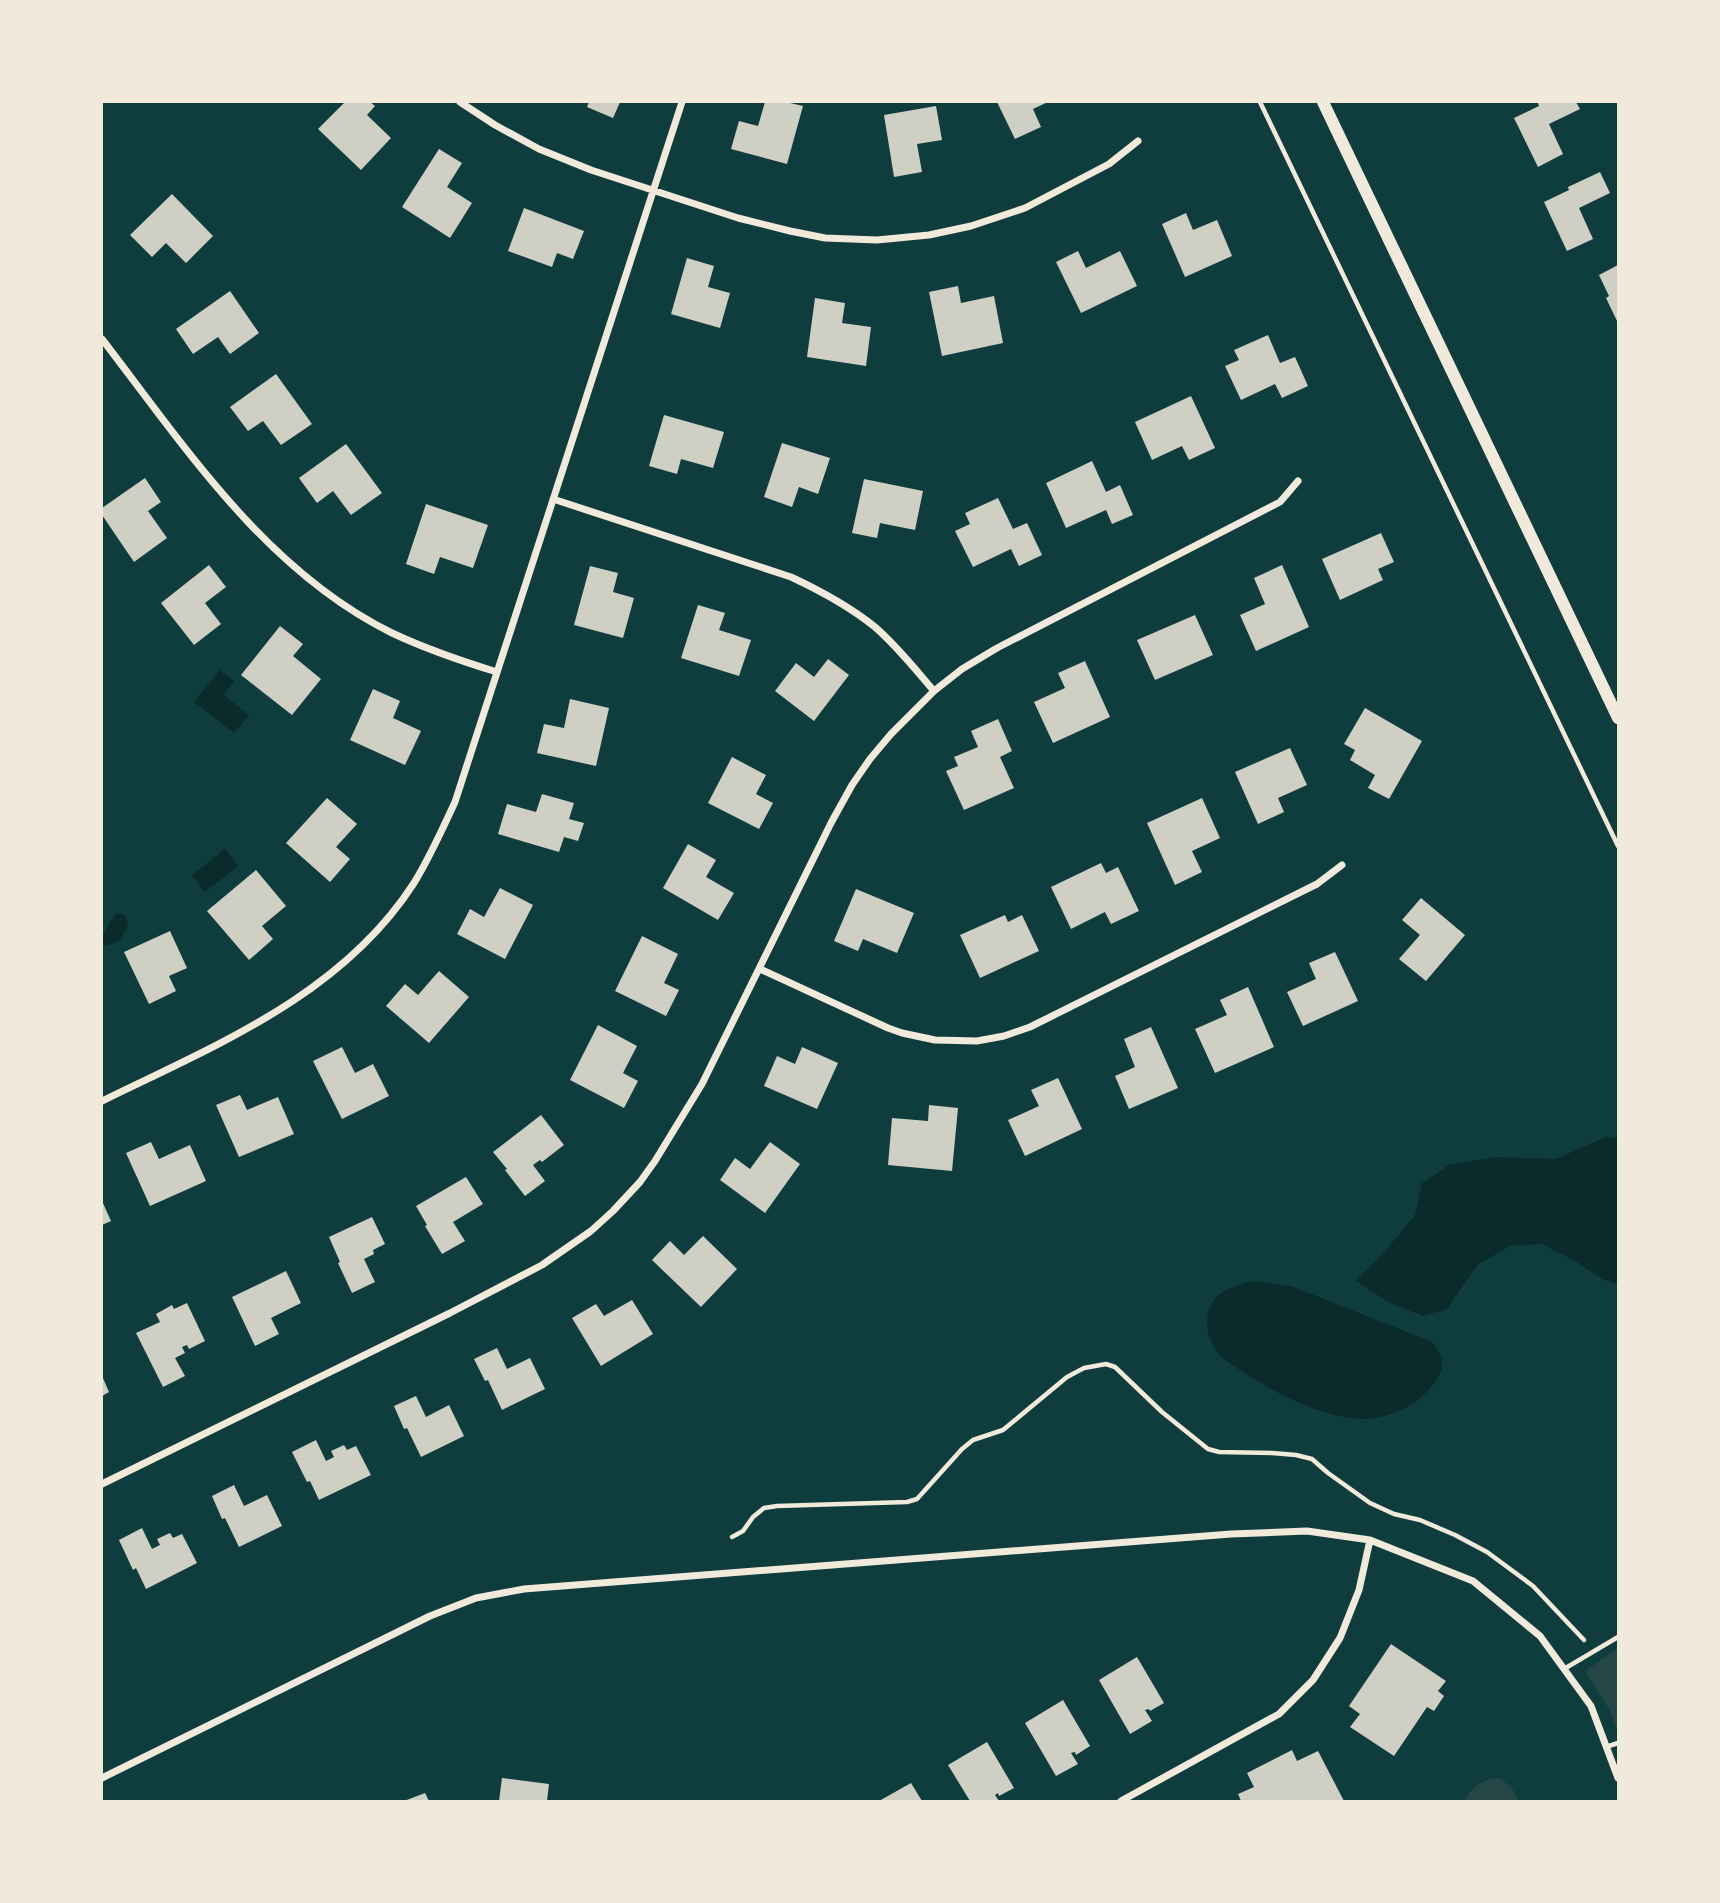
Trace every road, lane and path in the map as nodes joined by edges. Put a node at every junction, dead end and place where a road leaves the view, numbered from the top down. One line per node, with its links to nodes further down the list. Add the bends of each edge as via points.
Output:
1 (460, 102): 6 (street, via 538,149)
2 (682, 102): 6 (street)
3 (1260, 102): 13 (path)
4 (1323, 102): 12 (main road)
5 (1138, 141): 6 (street, via 1109,164 1025,208 929,235 877,240 825,237 738,218)
6 (652, 191): 9 (street)
7 (102, 339): 10 (street, via 229,502 306,577 391,632)
8 (1298, 481): 11 (street, via 1280,502 997,648)
9 (553, 499): 10 (street); 11 (street, via 818,589 875,628)
10 (497, 672): 16 (street, via 455,802 434,849 396,909 369,940 294,1001 244,1031)
11 (934, 691): 15 (street, via 891,734 852,785)
12 (1619, 718)
13 (1619, 846)
14 (1342, 865): 15 (street, via 1317,884 1030,1027 977,1041 935,1041 902,1033)
15 (760, 969): 17 (street, via 702,1084 661,1152 640,1182 591,1231 531,1272)
16 (102, 1101)
17 (102, 1484)
18 (732, 1537): 21 (path, via 764,1508 917,1499 973,1440 1003,1430 1084,1367 1106,1364 1208,1449 1312,1459 1370,1503 1432,1525 1487,1552 1533,1586)
19 (1370, 1540): 22 (street, via 1473,1581 1540,1636); 25 (street, via 1307,1531 1230,1534 524,1589 476,1598 430,1616); 27 (street, via 1359,1590 1340,1638 1313,1680 1279,1714)
20 (1619, 1637): 22 (lane)
21 (1584, 1640)
22 (1564, 1669): 24 (street, via 1591,1706)
23 (1619, 1743): 24 (lane)
24 (1606, 1747): 26 (street)
25 (102, 1778)
26 (1619, 1778)
27 (1121, 1801)

